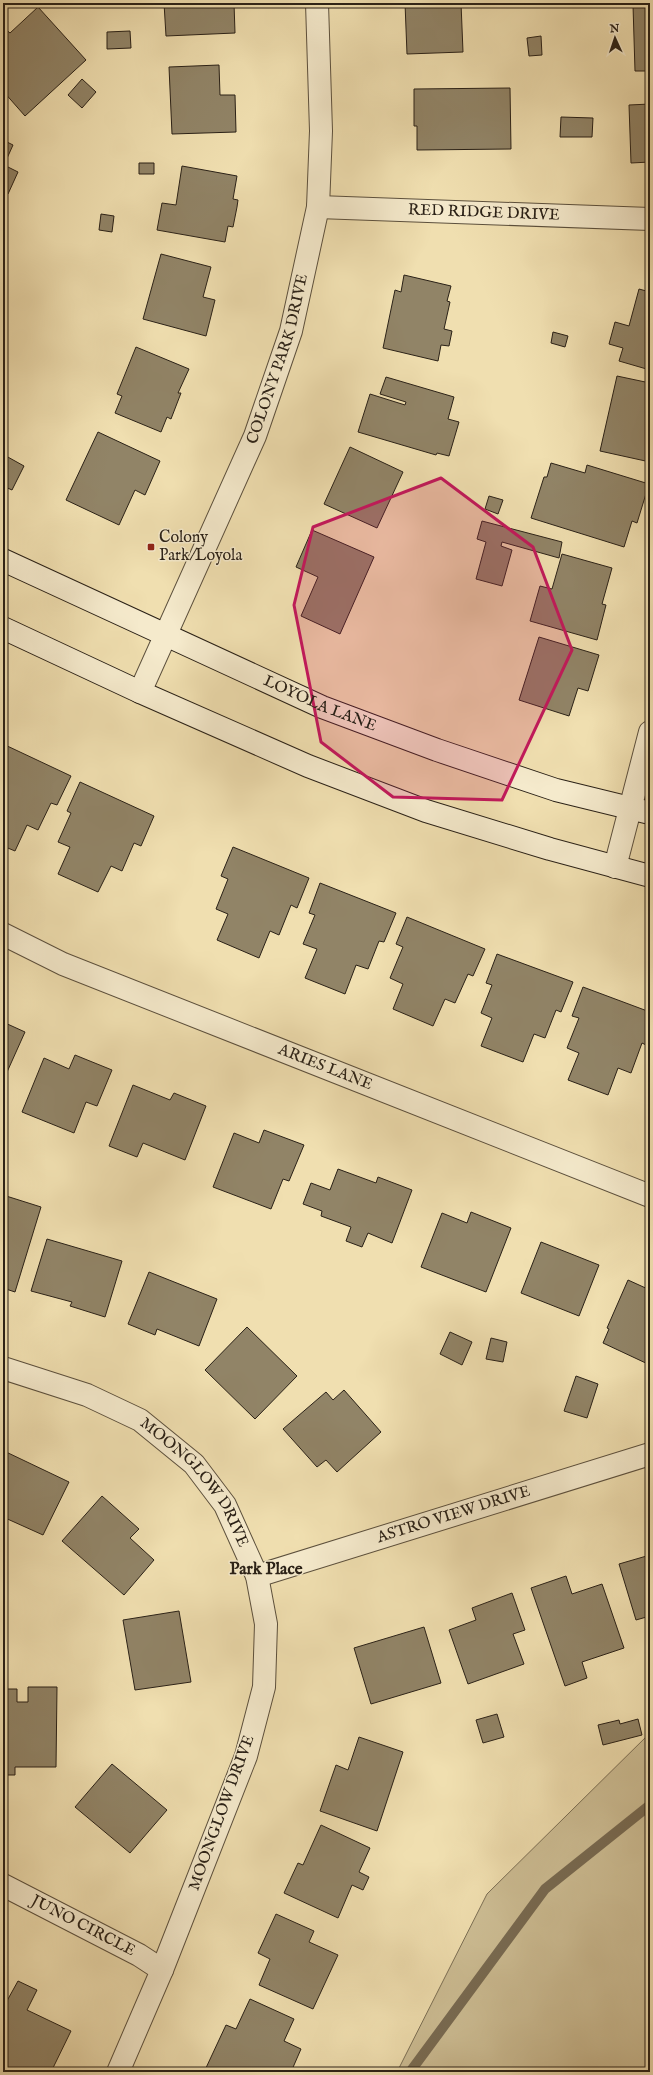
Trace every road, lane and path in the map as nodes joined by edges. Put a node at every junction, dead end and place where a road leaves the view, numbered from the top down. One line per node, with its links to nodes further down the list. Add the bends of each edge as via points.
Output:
1 (317, 3): 2 (street, COLONY PARK DRIVE, via 321,131)
2 (318, 207): 3 (street, RED RIDGE DRIVE); 6 (street, COLONY PARK DRIVE, via 291,331 255,436)
3 (650, 219)
4 (3, 560): 6 (street, LOYOLA LANE)
5 (3, 628): 7 (street)
6 (165, 634): 7 (street, COLONY PARK DRIVE); 9 (street, LOYOLA LANE, via 322,707 365,724 556,790)
7 (140, 692): 11 (street, via 308,766 426,811)
8 (650, 732): 9 (street)
9 (629, 808): 10 (street, LOYOLA LANE); 11 (street)
10 (650, 813)
11 (615, 867): 12 (street)
12 (650, 876)
13 (3, 934): 14 (street, ARIES LANE, via 63,964)
14 (650, 1196)
15 (3, 1368): 17 (street, MOONGLOW DRIVE, via 87,1394 140,1420 194,1464 225,1505)
16 (650, 1454): 17 (street, ASTRO VIEW DRIVE)
17 (257, 1576): 19 (street, MOONGLOW DRIVE, via 266,1624 264,1687 246,1756)
18 (3, 1885): 19 (street, JUNO CIRCLE)
19 (162, 1970): 20 (street, MOONGLOW DRIVE)
20 (118, 2072)

